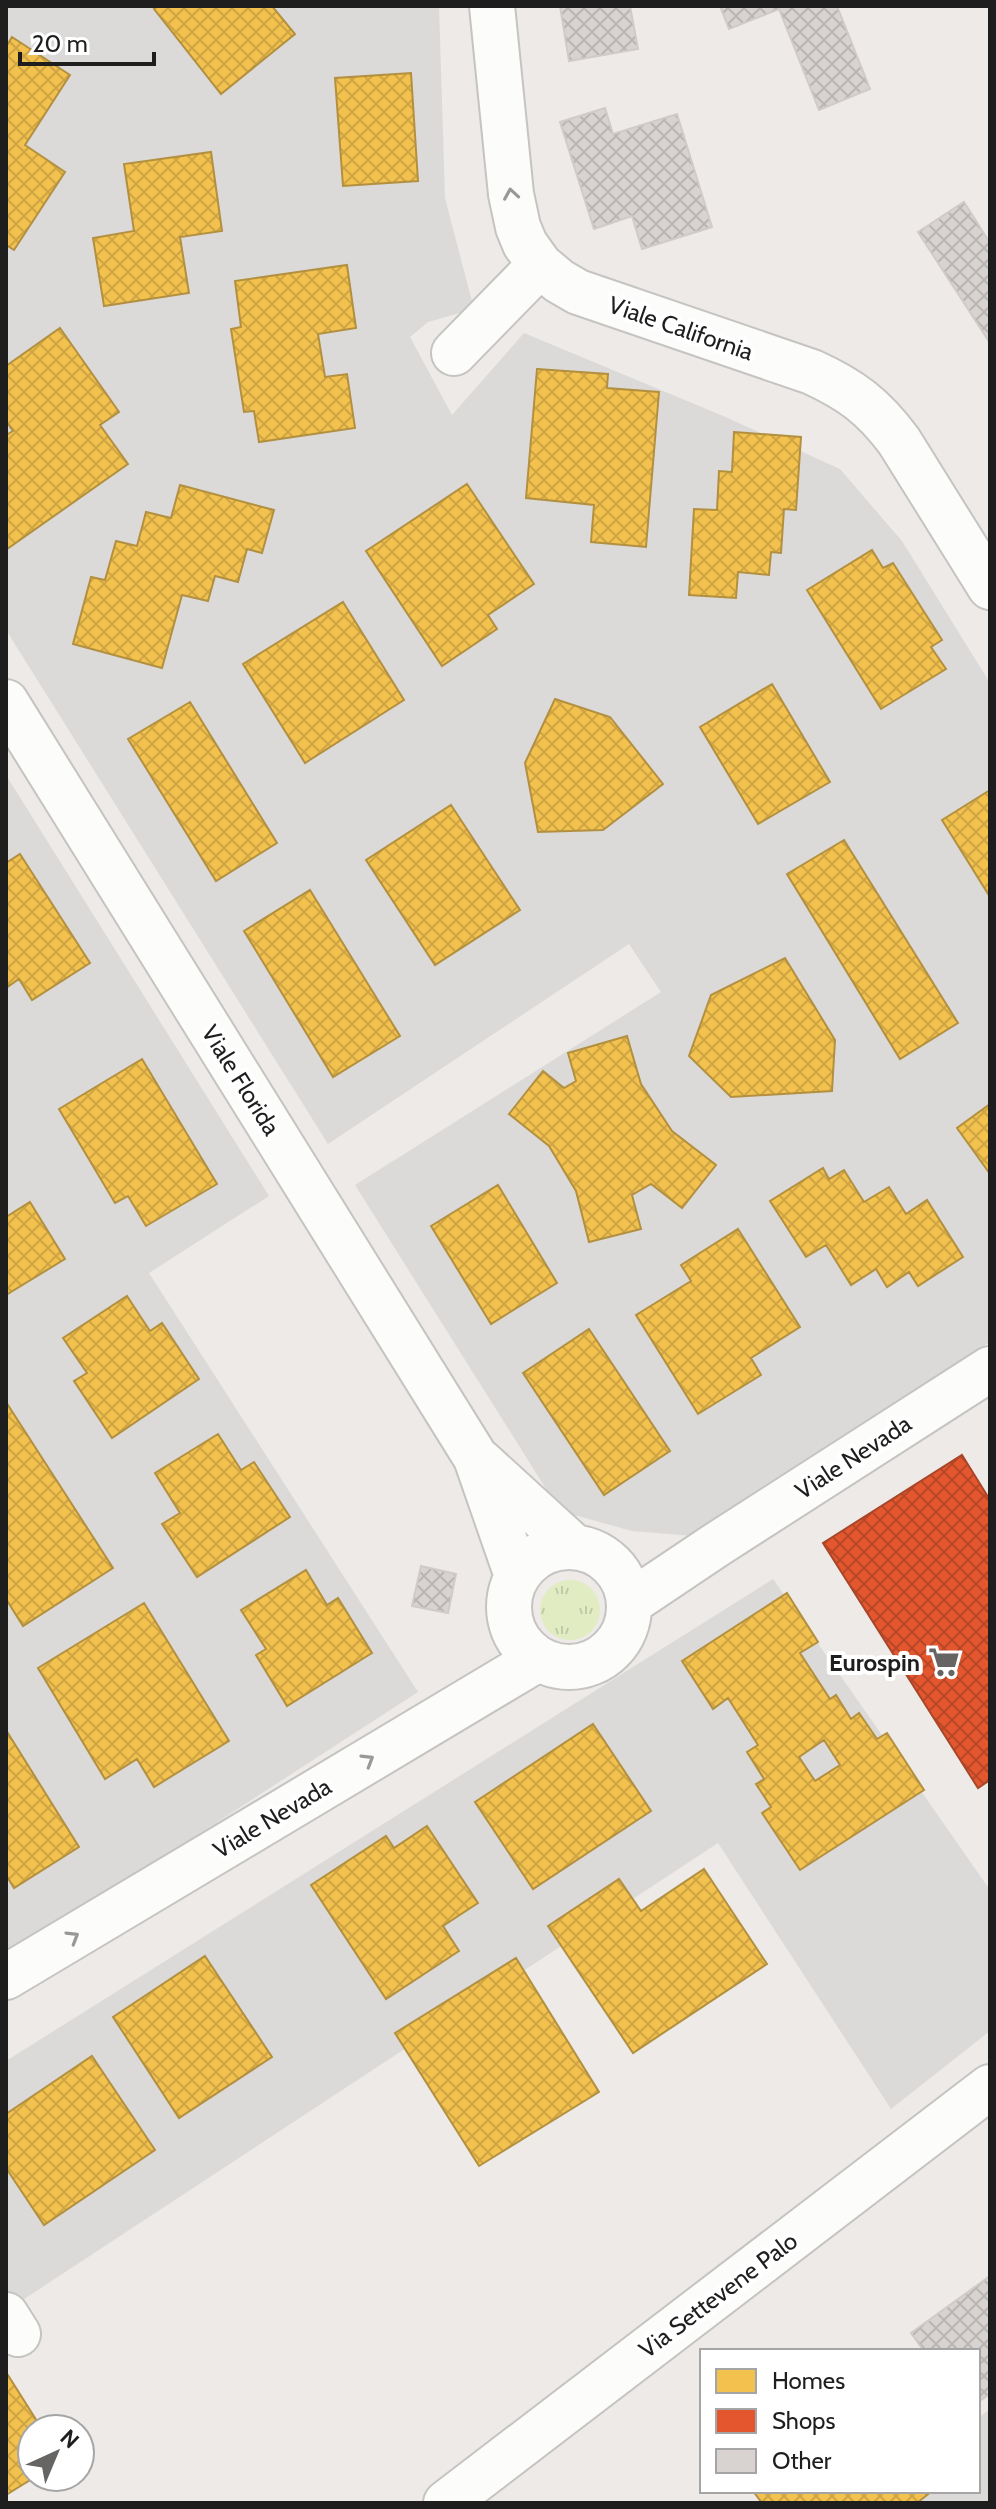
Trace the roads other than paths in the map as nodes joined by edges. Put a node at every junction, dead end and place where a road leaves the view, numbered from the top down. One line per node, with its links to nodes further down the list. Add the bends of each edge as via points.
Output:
1 (492, 6): 2 (street, Viale California, one-way to 1, via 521,236 511,194)
2 (540, 265): 3 (street); 4 (street, Viale California, via 578,292 812,372 860,398 899,441)
3 (454, 353)
4 (990, 587)
5 (6, 702): 7 (street, Viale Florida)
6 (990, 1369): 8 (street, Viale Nevada)
7 (476, 1458): 9 (street, Viale Florida); 10 (street, Viale Florida)
8 (716, 1545): 9 (street, Viale Nevada); 11 (street, Viale Nevada)
9 (590, 1552): 10 (street, via 552,1548 533,1558); 11 (street, via 625,1582)
10 (517, 1576): 12 (street, via 509,1595 514,1632)
11 (631, 1602): 12 (street, via 626,1630 598,1661 558,1667)
12 (538, 1659): 13 (street, Viale Nevada, one-way to 12)
13 (6, 1977)
14 (990, 2087): 15 (street, Via Settevene Palo)
15 (446, 2503)

